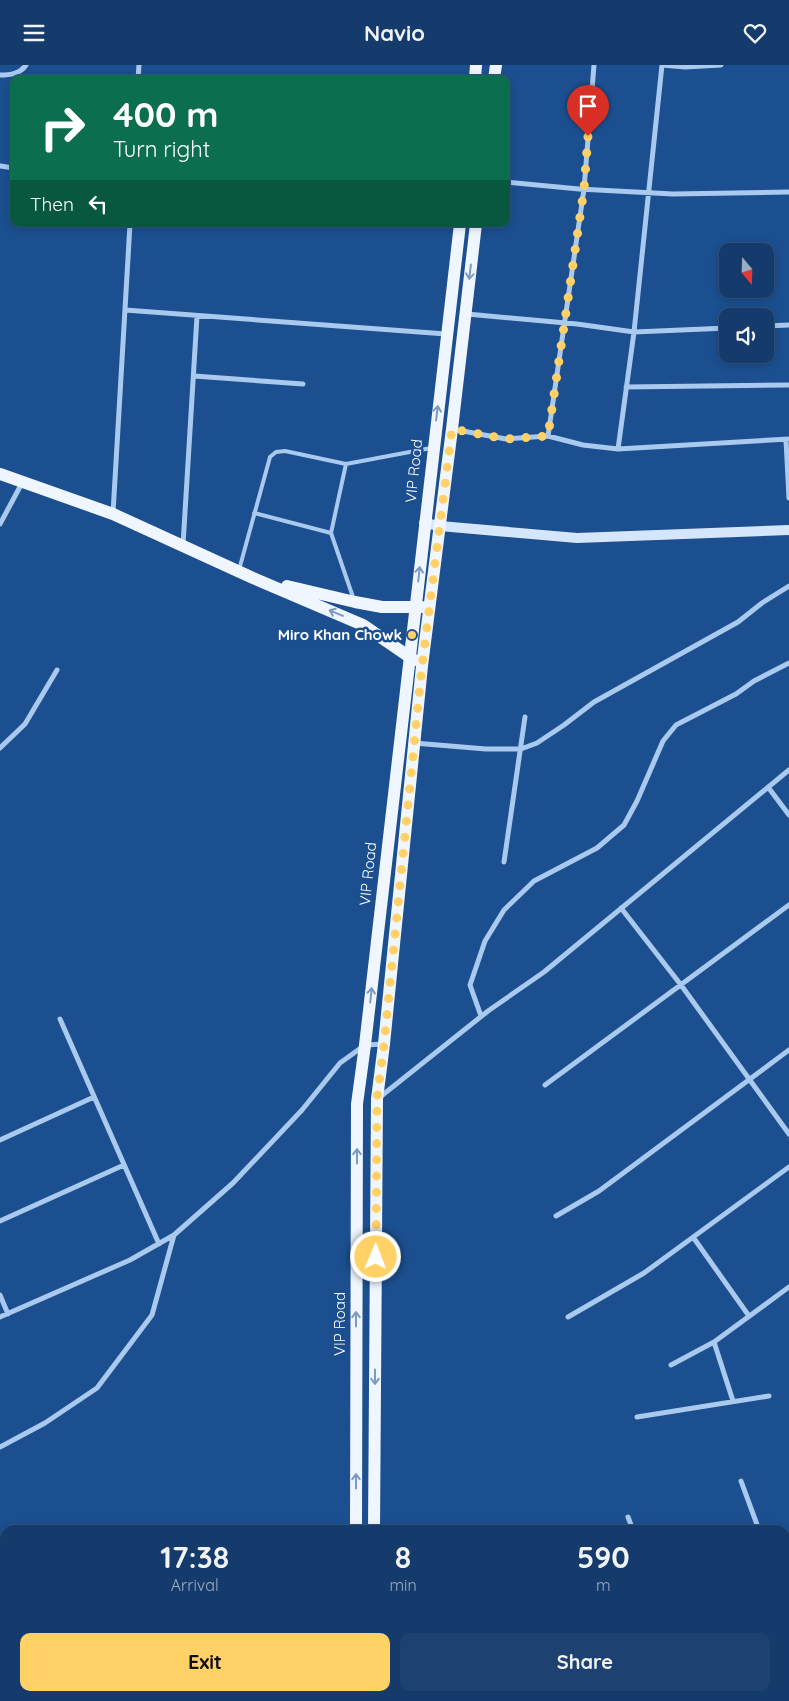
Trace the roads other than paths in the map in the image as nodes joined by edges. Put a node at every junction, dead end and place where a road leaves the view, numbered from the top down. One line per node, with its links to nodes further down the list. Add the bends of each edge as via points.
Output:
1 (26, 65): 5 (street, via 12,75)
2 (594, 65): 7 (street)
3 (662, 65): 4 (street); 9 (street)
4 (721, 65)
5 (0, 75)
6 (510, 182): 7 (street)
7 (584, 189): 9 (street); 16 (street)
8 (789, 192): 9 (street)
9 (648, 193): 20 (street)
10 (130, 227): 13 (street)
11 (460, 227): 21 (main road, VIP Road)
12 (476, 227): 14 (main road, one-way to 14)
13 (125, 310): 15 (street); 36 (street)
14 (465, 313): 16 (street); 26 (main road)
15 (198, 316): 21 (street); 22 (street)
16 (565, 323): 20 (street); 27 (street)
17 (789, 325): 18 (street)
18 (774, 326)
19 (719, 328): 20 (street)
20 (634, 332): 25 (street)
21 (447, 334): 29 (main road, VIP Road, one-way to 21)
22 (194, 376): 23 (street); 42 (street)
23 (303, 384)
24 (789, 385): 25 (street)
25 (626, 387): 30 (street)
26 (452, 429): 27 (street, via 506,439); 39 (main road)
27 (548, 436): 30 (street)
28 (788, 439): 30 (street); 34 (street)
29 (433, 447): 31 (lane); 37 (main road, VIP Road)
30 (618, 449)
31 (346, 465): 35 (lane, via 285,451 276,452 270,457); 41 (lane)
32 (0, 475): 33 (main road)
33 (22, 482): 36 (main road); 38 (street)
34 (789, 498)
35 (254, 513): 41 (lane); 43 (lane)
36 (113, 514): 42 (main road)
37 (424, 523): 39 (main road); 47 (main road, VIP Road, one-way to 37)
38 (0, 524)
39 (440, 526): 40 (main road, via 576,538); 48 (main road)
40 (789, 530)
41 (331, 533): 46 (lane)
42 (183, 546): 43 (main road)
43 (239, 571): 44 (main road)
44 (253, 578): 46 (main road); 49 (main road, one-way to 44, via 363,625)
45 (789, 586): 56 (street, via 738,622 594,702 537,743)
46 (355, 602): 47 (main road, via 382,607)
47 (415, 607): 48 (main road); 49 (main road, VIP Road)
48 (429, 607): 51 (main road)
49 (409, 658): 51 (main road); 67 (main road, VIP Road, one-way to 49)
50 (789, 663): 64 (street, via 676,725 663,741 624,825 597,848 534,881 504,910 485,941 470,985)
51 (422, 666): 54 (main road)
52 (57, 670): 55 (street, via 25,723)
53 (525, 717): 56 (street)
54 (414, 743): 56 (street); 66 (main road)
55 (0, 748)
56 (521, 749): 60 (street)
57 (789, 770): 58 (street)
58 (768, 787): 59 (street); 62 (street)
59 (789, 815)
60 (504, 862)
61 (789, 905): 63 (street)
62 (621, 908): 63 (street); 64 (street, via 544,972)
63 (681, 985): 69 (street); 70 (street)
64 (481, 1016): 72 (street)
65 (60, 1019): 71 (street)
66 (384, 1044): 67 (street); 72 (main road)
67 (365, 1045): 79 (street, via 340,1063 302,1110 233,1183); 96 (main road, VIP Road, one-way to 67, via 357,1104)
68 (789, 1050): 69 (street)
69 (748, 1080): 73 (street); 77 (street, via 599,1191)
70 (545, 1085)
71 (94, 1097): 74 (street); 75 (street)
72 (377, 1099): 97 (main road, one-way to 97)
73 (789, 1134)
74 (0, 1140)
75 (124, 1165): 78 (street); 81 (street)
76 (789, 1167): 80 (street)
77 (556, 1216)
78 (0, 1221)
79 (174, 1235): 81 (street); 93 (street, via 152,1315 97,1388 45,1423)
80 (693, 1237): 85 (street); 87 (street, via 644,1273)
81 (159, 1244): 84 (street)
82 (789, 1287): 85 (street)
83 (0, 1295): 84 (street)
84 (8, 1314): 86 (street)
85 (749, 1316): 88 (street)
86 (0, 1317)
87 (568, 1317)
88 (714, 1342): 89 (street); 91 (street)
89 (671, 1365)
90 (769, 1395): 91 (street)
91 (733, 1401): 92 (street)
92 (637, 1417)
93 (0, 1447)
94 (741, 1481): 99 (street)
95 (628, 1517): 98 (street)
96 (356, 1525)
97 (374, 1525)
98 (631, 1525)
99 (757, 1525)

